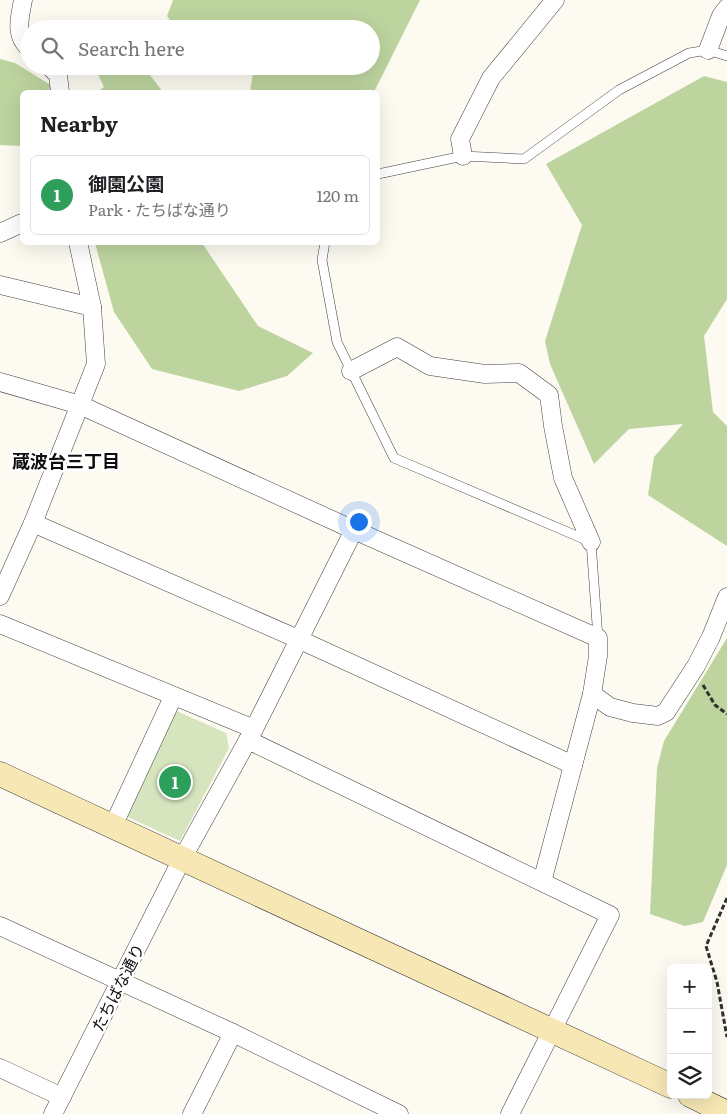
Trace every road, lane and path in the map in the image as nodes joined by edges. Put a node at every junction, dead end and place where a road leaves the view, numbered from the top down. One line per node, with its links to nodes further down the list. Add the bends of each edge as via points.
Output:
1 (23, 0): 4 (street)
2 (555, 0): 9 (street, via 491,78 460,140)
3 (727, 8): 5 (street)
4 (20, 34)
5 (708, 50): 6 (lane); 9 (lane, via 689,53 619,90 524,159)
6 (727, 56)
7 (58, 75): 8 (street)
8 (60, 90)
9 (463, 156): 10 (lane)
10 (380, 174)
11 (20, 223): 12 (street)
12 (0, 233)
13 (79, 245): 16 (street)
14 (324, 245): 17 (lane, via 322,260 337,342)
15 (0, 285): 16 (street)
16 (92, 307): 19 (street, via 96,364)
17 (351, 371): 22 (lane, via 394,458); 22 (street, via 397,347 430,366 485,374 519,373 550,395 552,426 563,478)
18 (0, 382): 19 (street)
19 (80, 405): 20 (street); 21 (street)
20 (33, 523): 23 (street); 27 (street)
21 (354, 530): 26 (street); 27 (street, たちばな通り)
22 (591, 542): 26 (lane)
23 (0, 596)
24 (727, 597): 28 (street)
25 (0, 624): 30 (street)
26 (598, 638): 29 (street)
27 (298, 639): 32 (street, たちばな通り); 33 (street)
28 (696, 666): 29 (street, via 666,712 658,716 610,707); 31 (path, via 715,705)
29 (592, 694): 33 (street)
30 (173, 697): 32 (street); 35 (street)
31 (727, 714)
32 (251, 735): 36 (street, たちばな通り); 37 (street)
33 (573, 765): 37 (street)
34 (0, 774): 35 (street)
35 (113, 826): 36 (street)
36 (182, 859): 40 (street, たちばな通り); 41 (street)
37 (542, 882): 41 (street, via 610,914)
38 (727, 898): 43 (path, via 706,946 717,982)
39 (0, 926): 40 (street)
40 (120, 981): 42 (street); 46 (street, たちばな通り)
41 (552, 1030): 45 (street); 52 (street)
42 (233, 1033): 50 (street); 51 (street)
43 (727, 1037)
44 (0, 1068): 46 (street)
45 (667, 1084)
46 (62, 1097): 49 (street, たちばな通り)
47 (698, 1099): 48 (street)
48 (727, 1113)
49 (54, 1114)
50 (192, 1114)
51 (399, 1114)
52 (510, 1114)

